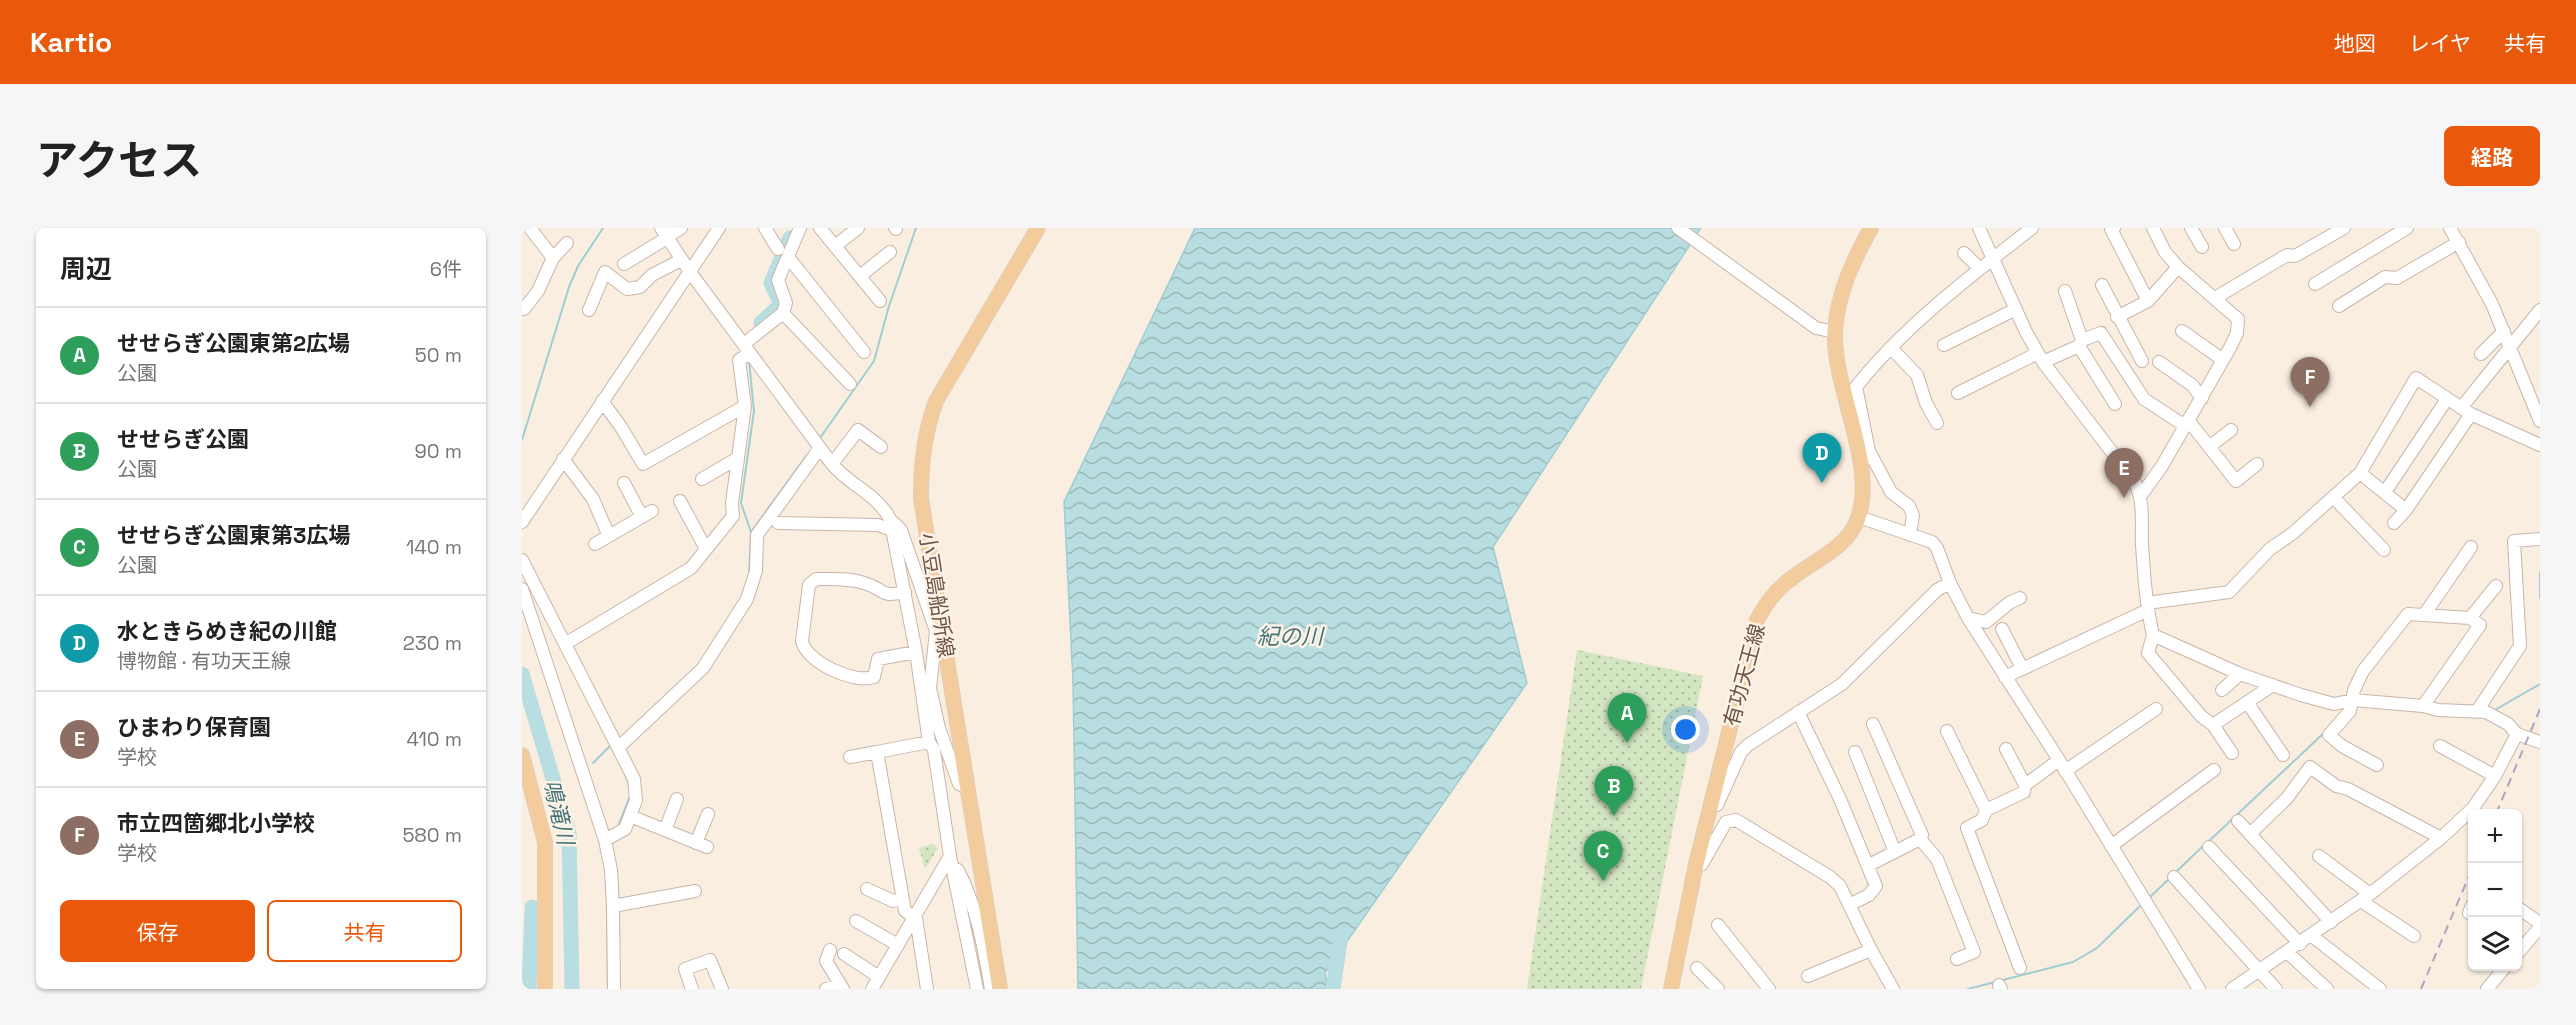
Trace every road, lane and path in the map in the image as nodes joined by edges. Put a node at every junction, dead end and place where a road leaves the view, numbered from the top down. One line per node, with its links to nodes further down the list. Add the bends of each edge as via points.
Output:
1 (530, 228): 30 (street)
2 (681, 228): 20 (street)
3 (719, 228): 35 (street)
4 (765, 228): 28 (street)
5 (801, 228): 28 (street)
6 (820, 228): 24 (street)
7 (858, 228): 24 (street)
8 (1038, 228): 117 (main road, 小豆島船所線, via 953,369 926,429 921,499)
9 (1678, 228): 52 (street, via 1816,328)
10 (1871, 228): 52 (main road, 有功天王線, via 1842,290)
11 (1979, 228): 29 (street)
12 (2032, 228): 29 (street)
13 (2114, 228): 41 (street, via 2111,229)
14 (2153, 228): 33 (street)
15 (2191, 228): 25 (street)
16 (2225, 228): 23 (street)
17 (2344, 228): 40 (street, via 2295,256 2287,255)
18 (2407, 228): 37 (street)
19 (2450, 228): 21 (street)
20 (665, 234): 31 (street); 32 (street)
21 (2459, 242): 43 (street, via 2397,278 2385,277); 51 (street)
22 (567, 243): 30 (street)
23 (2234, 244)
24 (835, 246): 36 (street)
25 (2202, 247)
26 (890, 252): 36 (street)
27 (1964, 252): 34 (street)
28 (783, 253): 48 (street, via 778,280 786,303); 58 (street)
29 (1992, 257): 34 (street); 45 (street)
30 (553, 258): 44 (street, via 538,291)
31 (681, 260): 35 (street); 46 (street, via 652,275 640,287 627,289 605,272)
32 (624, 264)
33 (2178, 267): 40 (street); 41 (street)
34 (1979, 268): 57 (street)
35 (690, 272): 56 (street); 68 (street)
36 (860, 276): 42 (street)
37 (2314, 284)
38 (2102, 285): 49 (street)
39 (2065, 291): 53 (street)
40 (2215, 298): 61 (street, via 2238,319 2237,333)
41 (2148, 300): 49 (street)
42 (880, 301)
43 (2339, 306)
44 (522, 307)
45 (2016, 309): 54 (street); 60 (street)
46 (589, 310)
47 (2540, 310): 55 (street)
48 (783, 313): 56 (street); 64 (street)
49 (2117, 317): 62 (street)
50 (2182, 331): 61 (street)
51 (2504, 331): 55 (street); 59 (street)
52 (1835, 332): 93 (main road, 有功天王線, via 1863,489)
53 (2080, 343): 60 (street); 69 (street); 74 (street, via 2101,333 2144,399)
54 (1944, 345)
55 (2511, 348): 71 (street); 72 (street)
56 (747, 349): 70 (street, via 740,360); 76 (street)
57 (1892, 349): 73 (street, via 1917,375); 99 (street, via 1856,387 1869,451 1891,492 1913,515)
58 (864, 352)
59 (2481, 354)
60 (2040, 357): 65 (street); 88 (street)
61 (2223, 360): 66 (street)
62 (2142, 361)
63 (2159, 362): 66 (street, via 2192,385)
64 (849, 384)
65 (1958, 393)
66 (2202, 398): 74 (street)
67 (2446, 399): 71 (street); 84 (street, via 2416,378); 87 (street)
68 (602, 401): 70 (street, via 642,464); 81 (street)
69 (2115, 404)
70 (745, 406): 80 (street)
71 (2466, 411): 77 (street); 92 (street)
72 (2540, 421)
73 (1937, 423)
74 (2187, 423): 79 (street); 88 (street)
75 (2231, 429): 79 (street)
76 (817, 444): 82 (street); 139 (street, via 757,535 756,571 750,593 703,668)
77 (2540, 445)
78 (881, 447): 82 (street, via 858,430)
79 (2209, 447): 83 (street, via 2236,480)
80 (738, 458): 85 (street); 104 (street, via 733,516)
81 (563, 459): 94 (street); 100 (street, via 593,500)
82 (832, 464): 91 (street)
83 (2257, 464)
84 (2360, 472): 87 (street); 89 (street)
85 (702, 479)
86 (624, 483): 100 (street, via 647,514)
87 (2385, 492): 92 (street)
88 (2142, 494): 112 (street)
89 (2334, 498): 105 (street); 112 (street, via 2270,549 2229,592)
90 (680, 501): 104 (street)
91 (882, 504): 97 (street); 98 (street)
92 (2406, 510): 96 (street)
93 (1859, 517): 99 (street); 170 (main road, 有功天王線, via 1843,542 1778,590 1757,620)
94 (522, 522)
95 (778, 523): 97 (street)
96 (2394, 523)
97 (878, 525): 98 (street)
98 (892, 525): 110 (street); 117 (street, via 902,530)
99 (1910, 535): 107 (street, via 1932,542)
100 (609, 536): 102 (street)
101 (2540, 539): 132 (street, via 2514,541 2520,646)
102 (595, 544)
103 (2471, 547): 113 (street)
104 (706, 549): 119 (street, via 691,568)
105 (2384, 550)
106 (522, 560): 119 (street)
107 (1950, 583): 114 (street); 131 (street, via 1937,590 1842,684)
108 (2496, 586): 115 (street)
109 (522, 588): 164 (street)
110 (905, 592): 120 (street); 120 (street, via 889,595 864,583 816,579 808,585 802,641 820,663 863,679 874,676 880,657)
111 (2020, 598): 114 (street, via 1986,622)
112 (2147, 607): 118 (street); 121 (street)
113 (2424, 615): 115 (street); 128 (street, via 2408,614 2363,671)
114 (1968, 618): 123 (street)
115 (2470, 618): 129 (street, via 2480,625)
116 (2002, 629): 121 (street)
117 (940, 631): 125 (street); 153 (main road, 小豆島船所線)
118 (2153, 634): 122 (street); 134 (street, via 2148,653)
119 (565, 644): 139 (street)
120 (916, 652): 125 (street)
121 (2022, 668): 123 (street)
122 (2240, 674): 124 (street); 126 (street)
123 (2005, 677): 149 (street)
124 (2273, 685): 127 (street); 128 (street, via 2334,704)
125 (926, 688): 137 (street); 153 (street, via 959,784)
126 (2222, 690)
127 (2247, 702): 134 (street); 145 (street)
128 (2352, 704): 129 (street); 148 (street, via 2329,735 2342,747)
129 (2423, 706): 132 (street)
130 (2156, 709): 149 (street)
131 (1798, 712): 155 (street, via 1741,752); 171 (street)
132 (2485, 712): 136 (street, via 2508,724)
133 (1873, 724): 163 (street, via 1922,835)
134 (2213, 725): 144 (street)
135 (1947, 730): 156 (street)
136 (2517, 734): 138 (street); 151 (street)
137 (929, 742): 142 (street); 168 (street, via 934,750)
138 (2540, 742)
139 (616, 744): 158 (street, via 636,786)
140 (2440, 746): 151 (street)
141 (2006, 749): 152 (street)
142 (877, 752): 146 (street); 176 (street)
143 (1856, 752): 167 (street)
144 (2232, 753)
145 (2283, 755)
146 (850, 757)
147 (523, 761): 203 (main road, via 545,842)
148 (2377, 765)
149 (2062, 766): 152 (street); 165 (street)
150 (2214, 770): 165 (street)
151 (2495, 776): 162 (street, via 2474,808)
152 (2025, 785): 156 (street, via 2024,792)
153 (968, 788): 212 (main road, 小豆島船所線)
154 (677, 800): 160 (street)
155 (1717, 805)
156 (1986, 810): 196 (street, via 1982,820 1967,828)
157 (708, 814): 160 (street, via 701,845)
158 (630, 816): 160 (street); 164 (street, via 625,829)
159 (2238, 821): 161 (street)
160 (665, 830)
161 (2250, 834): 162 (street, via 2288,798 2310,767 2336,786); 182 (street)
162 (2441, 838): 175 (street)
163 (1920, 839): 167 (street); 194 (street, via 1937,859 1974,952)
164 (605, 840): 178 (street)
165 (2111, 846): 217 (street)
166 (2209, 847): 187 (street)
167 (1895, 852): 171 (street)
168 (950, 856): 180 (street); 210 (street); 211 (street, via 968,889)
169 (2319, 856): 175 (street)
170 (1696, 864): 177 (street, via 1702,864 1726,822 1736,820 1830,877 1840,886); 213 (main road, 有功天王線)
171 (1869, 865): 177 (street, via 1876,886 1869,895)
172 (2174, 877): 197 (street)
173 (867, 889): 176 (street, via 893,901)
174 (695, 891): 178 (street)
175 (2365, 898): 182 (street); 186 (street)
176 (903, 899): 180 (street, via 905,911)
177 (1849, 905): 191 (street)
178 (613, 906): 204 (street)
179 (2522, 912): 184 (street)
180 (916, 918): 188 (street); 209 (street)
181 (856, 921): 188 (street)
182 (2331, 922): 185 (street)
183 (1719, 925): 215 (street)
184 (2540, 925): 189 (street)
185 (2312, 936): 187 (street); 220 (street)
186 (2414, 936)
187 (2300, 944): 192 (street)
188 (898, 945): 200 (street)
189 (2522, 947)
190 (830, 950): 202 (street, via 826,961)
191 (1871, 951): 199 (street); 216 (street)
192 (2287, 952): 197 (street); 219 (street)
193 (844, 954): 200 (street)
194 (1957, 959)
195 (1697, 968): 214 (street)
196 (2020, 968)
197 (2260, 971): 201 (street); 218 (street)
198 (2502, 971): 221 (street)
199 (1808, 976)
200 (879, 977): 208 (street)
201 (2237, 987)
202 (842, 988): 207 (street)
203 (545, 989)
204 (614, 989)
205 (692, 989): 206 (street, via 685,969 710,960)
206 (722, 989)
207 (826, 989)
208 (872, 989)
209 (927, 989)
210 (977, 989)
211 (991, 989)
212 (1000, 989)
213 (1671, 989)
214 (1718, 989)
215 (1769, 989)
216 (1893, 989)
217 (2199, 989)
218 (2276, 989)
219 (2327, 989)
220 (2380, 989)
221 (2487, 989)

